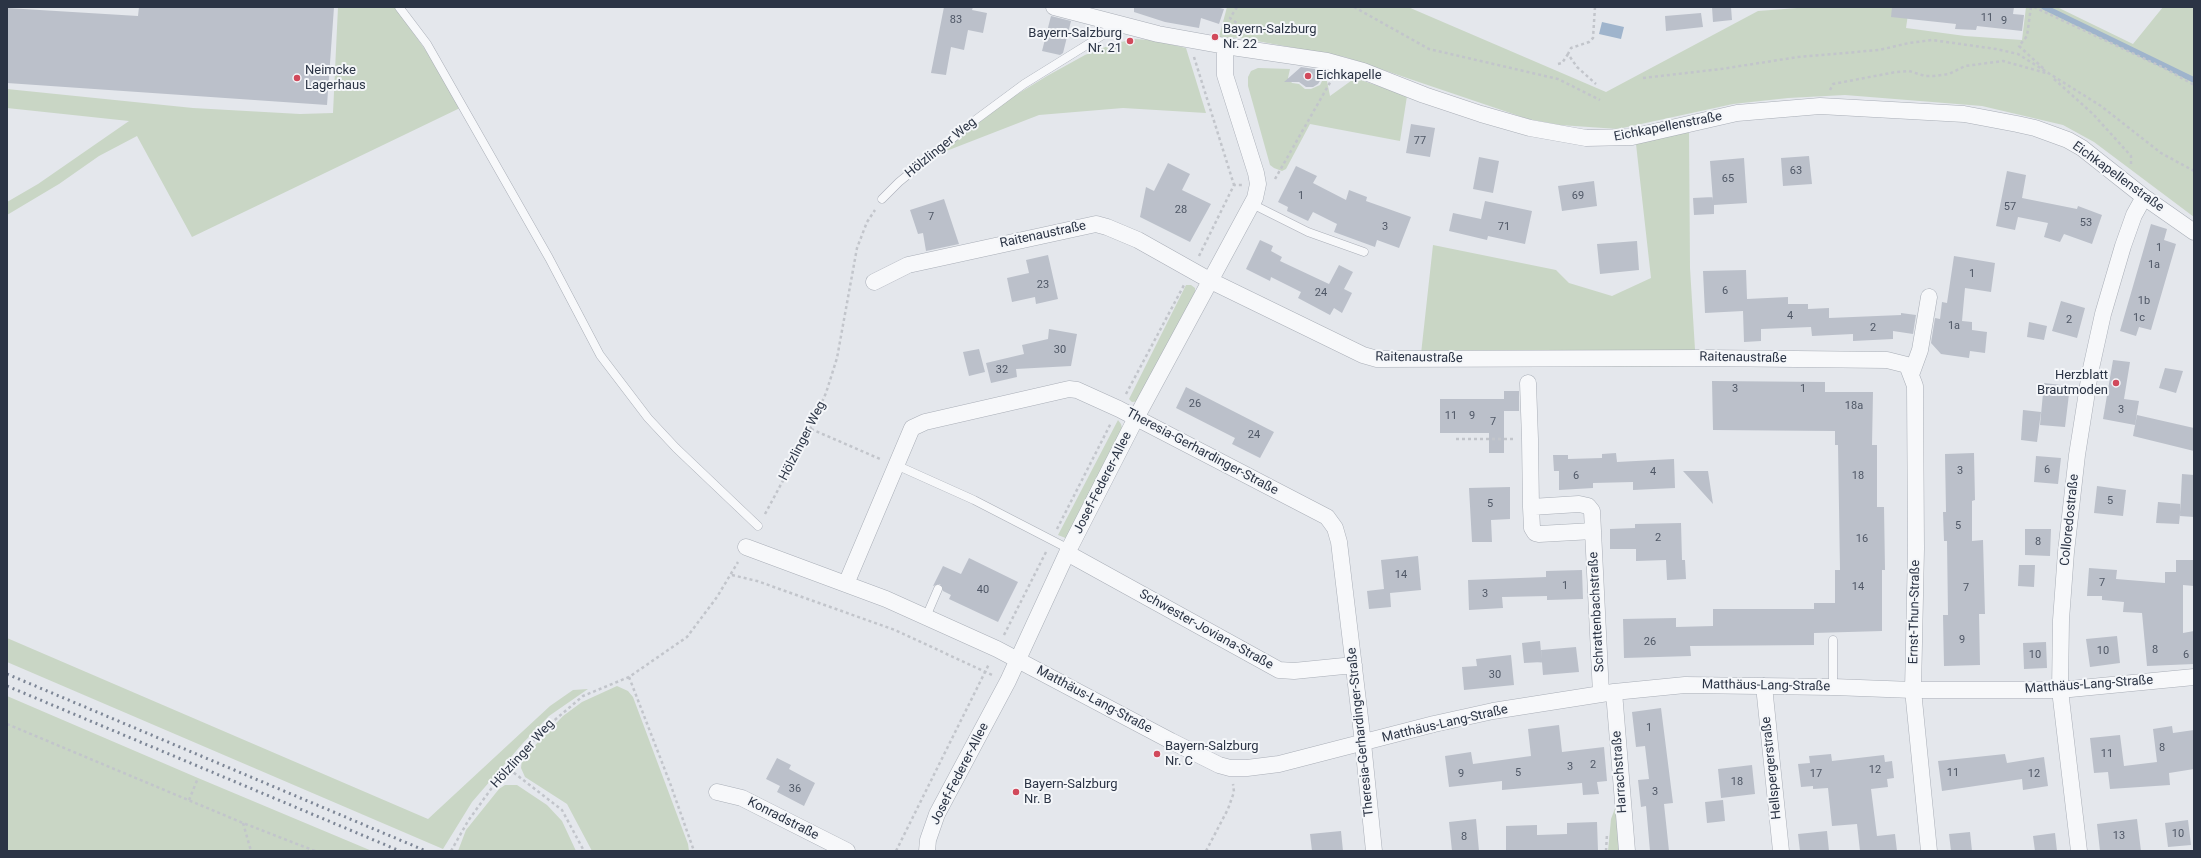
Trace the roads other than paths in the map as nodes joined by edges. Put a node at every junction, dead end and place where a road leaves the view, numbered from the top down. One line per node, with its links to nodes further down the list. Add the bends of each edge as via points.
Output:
1 (399, 7): 18 (lane, via 427,44 549,258 600,355 624,388 676,448)
2 (1054, 7): 3 (street, Eichkapellenstraße)
3 (1120, 25): 4 (street, Eichkapellenstraße); 6 (lane, Hölzlinger Weg, via 1018,89 968,126)
4 (1218, 45): 5 (street, Eichkapellenstraße, via 1340,64 1480,114 1530,128 1586,138 1632,137 1737,113 1820,106 1964,114 2035,128 2068,140); 7 (street, Josef-Federer-Allee, via 1258,184)
5 (2144, 197): 8 (street, Eichkapellenstraße); 32 (street, Colloredostraße, via 2134,215 2120,254 2090,372 2066,552 2061,620)
6 (882, 199)
7 (1252, 204): 9 (lane, via 1308,232); 11 (street, Josef-Federer-Allee)
8 (2194, 232)
9 (1364, 252)
10 (874, 282): 11 (street, Raitenaustraße, via 908,265 1096,224 1138,240)
11 (1211, 282): 13 (street, Raitenaustraße, via 1363,355 1377,359 1887,360); 15 (street, Josef-Federer-Allee)
12 (1929, 297): 13 (street, Ernst-Thun-Straße, via 1920,350)
13 (1910, 368): 31 (street, Ernst-Thun-Straße, via 1915,386 1916,549)
14 (1528, 383): 17 (street)
15 (1136, 418): 16 (street, Theresia-Gerhardinger-Straße, via 1078,390 1069,389 924,422 912,428); 21 (street, Josef-Federer-Allee); 27 (street, Theresia-Gerhardinger-Straße, via 1327,517 1335,528 1339,542)
16 (896, 466): 21 (lane, via 974,500); 22 (street, Theresia-Gerhardinger-Straße)
17 (1531, 507): 19 (street, Schrattenbachstraße, via 1579,504 1588,506 1592,511); 19 (street, via 1532,528 1535,533)
18 (758, 526)
19 (1593, 531): 33 (street, Schrattenbachstraße)
20 (746, 547): 22 (street, Matthäus-Lang-Straße)
21 (1068, 551): 26 (street, Josef-Federer-Allee); 27 (street, Schwester-Joviana-Straße, via 1279,670)
22 (846, 584): 24 (street, Matthäus-Lang-Straße)
23 (938, 589): 24 (lane)
24 (926, 617): 26 (street, Matthäus-Lang-Straße)
25 (1833, 640): 30 (lane)
26 (1018, 660): 34 (street, Matthäus-Lang-Straße, via 1219,765 1230,768 1278,764); 37 (street, Josef-Federer-Allee, via 937,814)
27 (1354, 665): 34 (street, Theresia-Gerhardinger-Straße)
28 (2194, 677): 32 (street, Matthäus-Lang-Straße)
29 (1764, 686): 30 (street, Matthäus-Lang-Straße); 33 (street, Matthäus-Lang-Straße, via 1685,685); 40 (street, Hellspergerstraße)
30 (1833, 687): 31 (street, Matthäus-Lang-Straße)
31 (1913, 690): 32 (street, Matthäus-Lang-Straße); 41 (street, Ernst-Thun-Straße)
32 (2060, 690): 42 (street, Colloredostraße)
33 (1608, 693): 34 (street, Matthäus-Lang-Straße, via 1493,711); 39 (street, Harrachstraße)
34 (1363, 743): 38 (street, Theresia-Gerhardinger-Straße)
35 (717, 792): 36 (street, Konradstraße, via 742,798)
36 (847, 851)
37 (927, 851)
38 (1374, 851)
39 (1627, 851)
40 (1781, 851)
41 (1929, 851)
42 (2079, 851)

